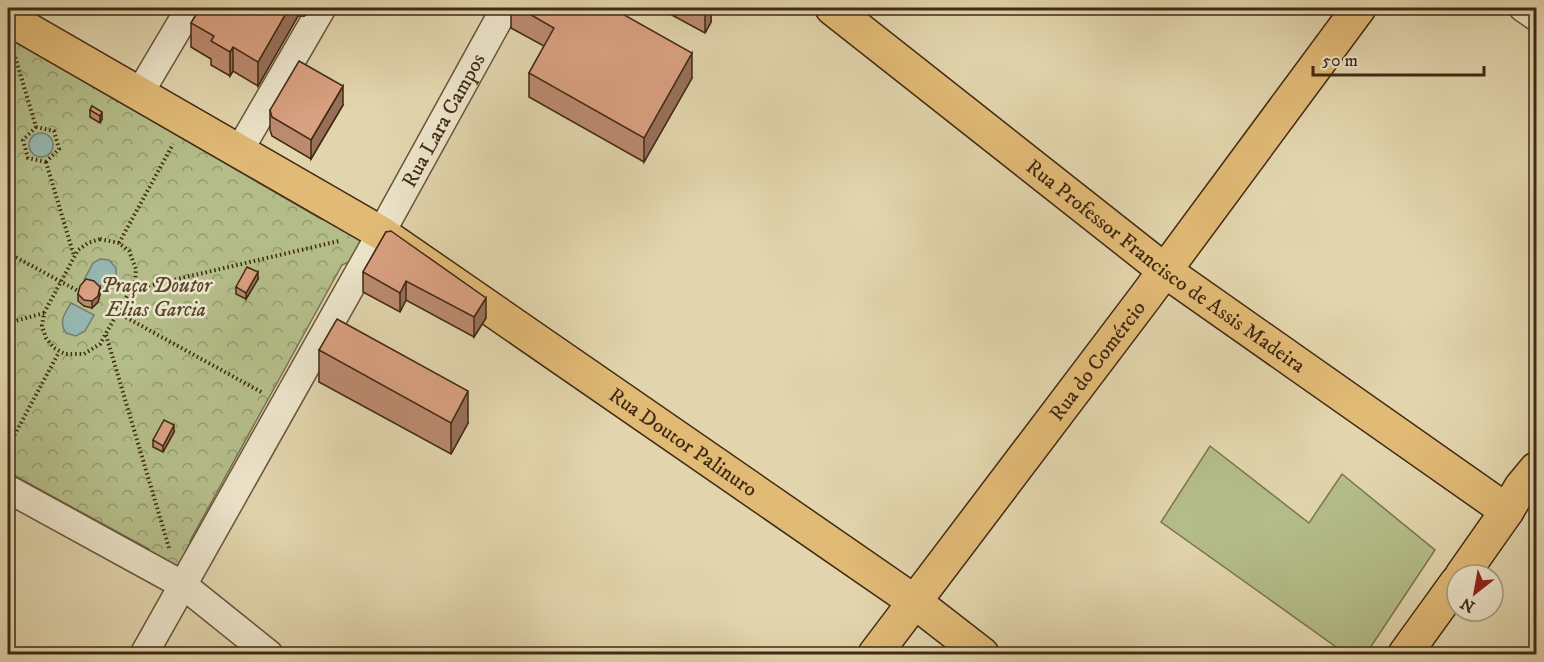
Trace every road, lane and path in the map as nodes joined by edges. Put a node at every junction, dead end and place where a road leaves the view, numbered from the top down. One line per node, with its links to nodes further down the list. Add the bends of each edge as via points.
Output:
1 (190, 8): 9 (street)
2 (322, 8): 12 (street)
3 (505, 8): 14 (street, Rua Lara Campos)
4 (832, 8): 19 (main road, Rua Professor Francisco de Assis Madeira)
5 (1359, 8): 19 (main road, Rua do Comércio)
6 (1523, 8): 7 (street)
7 (1536, 17)
8 (9, 31): 9 (main road); 11 (path)
9 (139, 94): 10 (main road)
10 (186, 121): 12 (main road); 16 (path)
11 (36, 127): 13 (path, via 23,140 28,158); 13 (path, via 54,131 59,149)
12 (239, 152): 14 (main road)
13 (46, 162): 18 (path)
14 (381, 233): 28 (street); 36 (main road, Rua Doutor Palinuro)
15 (341, 241): 21 (path)
16 (119, 243): 18 (path, via 94,240); 21 (path, via 135,262)
17 (8, 253): 20 (path)
18 (74, 256): 20 (path)
19 (1164, 270): 32 (main road, Rua Professor Francisco de Assis Madeira); 36 (main road, Rua do Comércio)
20 (60, 281): 22 (path); 23 (path)
21 (131, 290): 24 (path)
22 (80, 292)
23 (44, 313): 25 (path); 27 (path, via 43,332)
24 (118, 313): 26 (path); 28 (path)
25 (8, 323)
26 (106, 335): 27 (path, via 96,349 84,354); 34 (path)
27 (59, 352): 29 (path)
28 (285, 405): 34 (street)
29 (8, 447)
30 (1536, 469): 32 (main road)
31 (8, 489): 34 (street)
32 (1507, 511): 33 (main road)
33 (1470, 563)
34 (183, 585): 37 (street); 38 (street)
35 (1445, 599): 41 (main road)
36 (915, 602): 39 (main road, Rua do Comércio); 40 (main road, Rua Doutor Palinuro)
37 (144, 654)
38 (269, 654)
39 (875, 654)
40 (982, 654)
41 (1405, 654)

